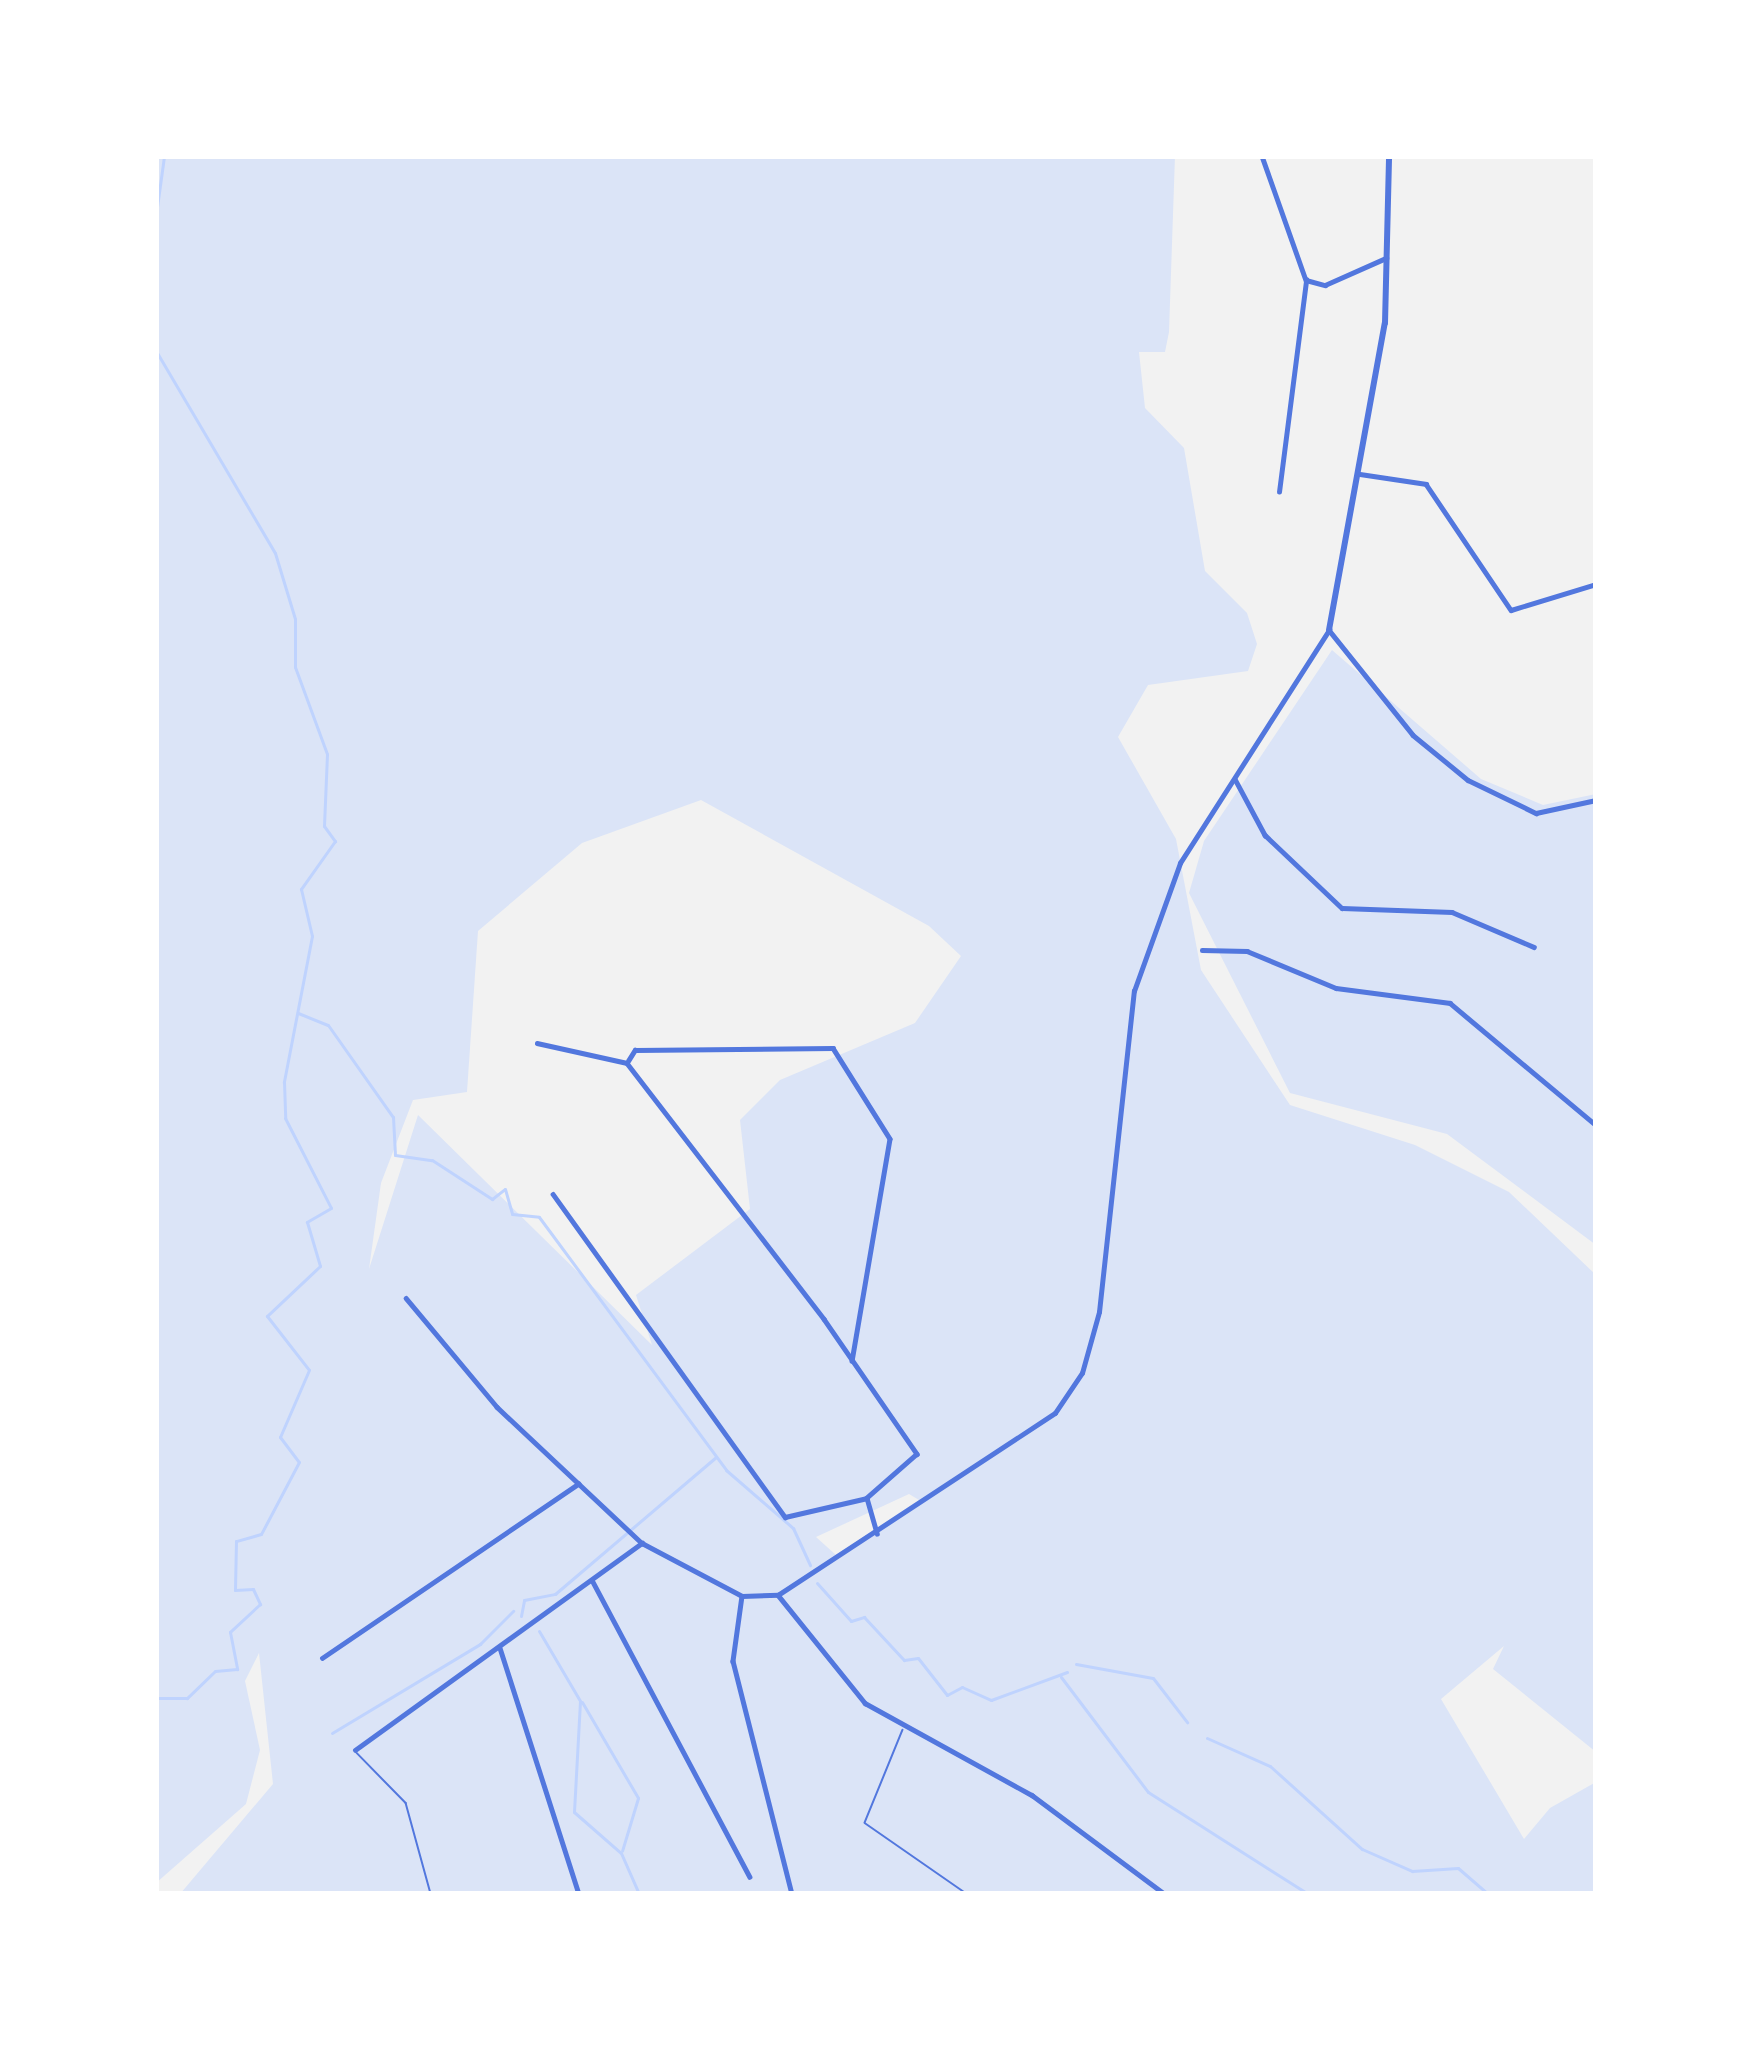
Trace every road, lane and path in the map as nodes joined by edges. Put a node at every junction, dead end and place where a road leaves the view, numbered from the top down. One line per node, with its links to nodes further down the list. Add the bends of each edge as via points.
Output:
1 (1262, 156): 4 (street)
2 (1389, 156): 3 (street)
3 (1386, 258): 4 (street, via 1325,285); 5 (street)
4 (1306, 280): 6 (street)
5 (1359, 474): 7 (street, via 1426,484 1510,610); 8 (street)
6 (1279, 492)
7 (1596, 584)
8 (1330, 630): 9 (street); 10 (street, via 1413,735 1468,780 1535,813)
9 (1234, 776): 11 (street, via 1265,836 1342,908 1452,912); 21 (street, via 1180,863 1134,992 1099,1312 1082,1373 1055,1413)
10 (1596, 800)
11 (1534, 947)
12 (1202, 950): 15 (street, via 1247,951 1336,988 1450,1003)
13 (537, 1042): 14 (street)
14 (627, 1063): 18 (street); 18 (street, via 635,1050 833,1048 890,1139)
15 (1596, 1125)
16 (553, 1194): 20 (street, via 785,1517)
17 (406, 1298): 19 (street)
18 (852, 1361): 20 (street, via 917,1454)
19 (578, 1484): 22 (street); 27 (street)
20 (867, 1498): 21 (street)
21 (877, 1534): 24 (street)
22 (642, 1543): 23 (street); 25 (street)
23 (591, 1580): 26 (street); 30 (street)
24 (778, 1595): 25 (street); 28 (street, via 866,1703)
25 (742, 1596): 33 (street, via 733,1661)
26 (500, 1648): 29 (street); 32 (street)
27 (322, 1658)
28 (903, 1730): 34 (lane, via 865,1823); 35 (street, via 1032,1795)
29 (355, 1750): 31 (lane, via 406,1803)
30 (750, 1877)
31 (431, 1894)
32 (579, 1894)
33 (792, 1894)
34 (967, 1894)
35 (1165, 1894)

